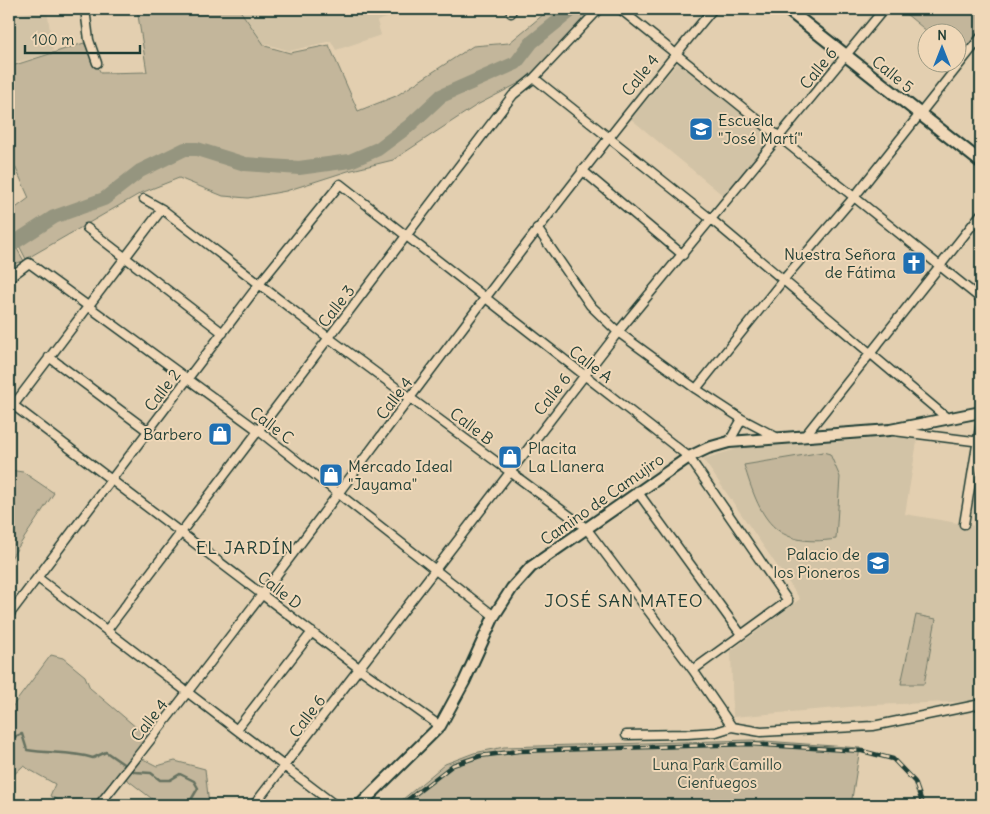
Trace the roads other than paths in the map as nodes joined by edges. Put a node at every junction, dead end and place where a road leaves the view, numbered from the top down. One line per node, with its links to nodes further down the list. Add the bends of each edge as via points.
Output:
1 (85, 9): 10 (street, via 89,40)
2 (599, 9): 11 (street, Calle 3)
3 (620, 9): 8 (street)
4 (713, 9): 8 (street, Calle 4)
5 (787, 9): 9 (main road, Calle 5)
6 (884, 9): 9 (street, Calle 6)
7 (981, 37): 12 (street)
8 (677, 52): 13 (street, Calle 4); 14 (street)
9 (846, 56): 12 (main road, Calle 5); 14 (street, Calle 6)
10 (97, 63)
11 (534, 78): 13 (street); 25 (street, Calle 3, via 513,95)
12 (920, 116): 15 (main road, Calle 5); 18 (street)
13 (607, 137): 16 (street, Calle 4); 22 (street)
14 (779, 137): 18 (street); 22 (street, Calle 6)
15 (981, 162)
16 (582, 170): 24 (street, Calle 4); 26 (street)
17 (340, 184): 25 (street, Calle A); 31 (street, Calle 2)
18 (855, 196): 28 (street); 30 (street)
19 (144, 199): 20 (street, Calle B)
20 (162, 209): 27 (street); 31 (street, Calle B)
21 (981, 214): 28 (street)
22 (712, 220): 26 (street, Calle 6); 30 (street)
23 (87, 228): 27 (street)
24 (537, 228): 32 (street, Calle 4); 36 (street, via 590,305)
25 (407, 236): 32 (street, Calle A); 37 (street, Calle 3)
26 (683, 255): 36 (street, Calle 6)
27 (125, 258): 34 (street); 35 (street)
28 (940, 265): 33 (street); 38 (street)
29 (9, 278): 34 (street, Calle C, via 29,263)
30 (784, 279): 38 (street); 42 (street)
31 (260, 283): 35 (street, Calle 2); 37 (street, Calle B)
32 (485, 298): 40 (street, Calle A); 43 (street, Calle 4)
33 (981, 299)
34 (87, 306): 39 (street); 41 (street, Calle C)
35 (223, 332): 41 (street, Calle 2)
36 (618, 332): 40 (street, Calle 6); 42 (street)
37 (329, 338): 43 (street, Calle B); 51 (street, Calle 3)
38 (871, 353): 46 (street); 52 (street)
39 (49, 358): 44 (street); 50 (street)
40 (584, 376): 56 (street, Calle A); 57 (street, Calle 6)
41 (187, 379): 50 (street, Calle 2); 51 (street, Calle C)
42 (696, 389): 47 (street)
43 (411, 398): 57 (street, Calle B); 60 (street, Calle 4)
44 (10, 406): 58 (street, Calle D)
45 (981, 412): 46 (street, Camino de Camujiro)
46 (947, 418): 49 (street, Camino de Camujiro)
47 (742, 419): 53 (street); 54 (street)
48 (981, 421): 55 (street)
49 (890, 430): 52 (street, Camino de Camujiro); 55 (street)
50 (148, 431): 58 (street, Calle 2)
51 (259, 432): 60 (street, Calle C); 63 (street, Calle 3)
52 (804, 437): 53 (street, Camino de Camujiro)
53 (778, 438): 54 (street, Camino de Camujiro)
54 (728, 442): 56 (street, Camino de Camujiro)
55 (980, 442): 61 (street)
56 (689, 457): 59 (street, Camino de Camujiro); 71 (street, Calle A, via 788,601)
57 (509, 471): 62 (street, Calle B); 64 (street, Calle 6)
58 (111, 480): 63 (street, Calle D); 65 (street, Calle 2)
59 (637, 491): 62 (street, Camino de Camujiro); 71 (street)
60 (338, 492): 64 (street, Calle C); 66 (street, Calle 4)
61 (964, 524)
62 (586, 528): 68 (street, Camino de Camujiro, via 532,567 512,588); 73 (street, Calle B)
63 (181, 533): 66 (street, Calle D); 69 (street, Calle 3)
64 (434, 570): 68 (street, Calle C); 72 (street, Calle 6)
65 (38, 578): 67 (street, Calle 2); 69 (street)
66 (262, 593): 70 (street, Calle D); 74 (street, Calle 4)
67 (9, 615)
68 (494, 616): 76 (street, Camino de Camujiro)
69 (107, 630): 74 (street)
70 (312, 632): 72 (street, Calle D); 78 (street)
71 (740, 634): 73 (street)
72 (360, 669): 76 (street, Calle D); 80 (street, Calle 6)
73 (693, 670): 77 (street, Calle B)
74 (188, 692): 78 (street); 81 (street, Calle 4)
75 (981, 704): 77 (street, via 873,726 761,732)
76 (440, 726): 84 (street, Camino de Camujiro)
77 (732, 727): 79 (street, via 716,732)
78 (237, 729): 80 (street)
79 (626, 735)
80 (286, 766): 82 (street, Calle 6); 83 (street)
81 (99, 805)
82 (254, 805)
83 (335, 805)
84 (360, 805)

